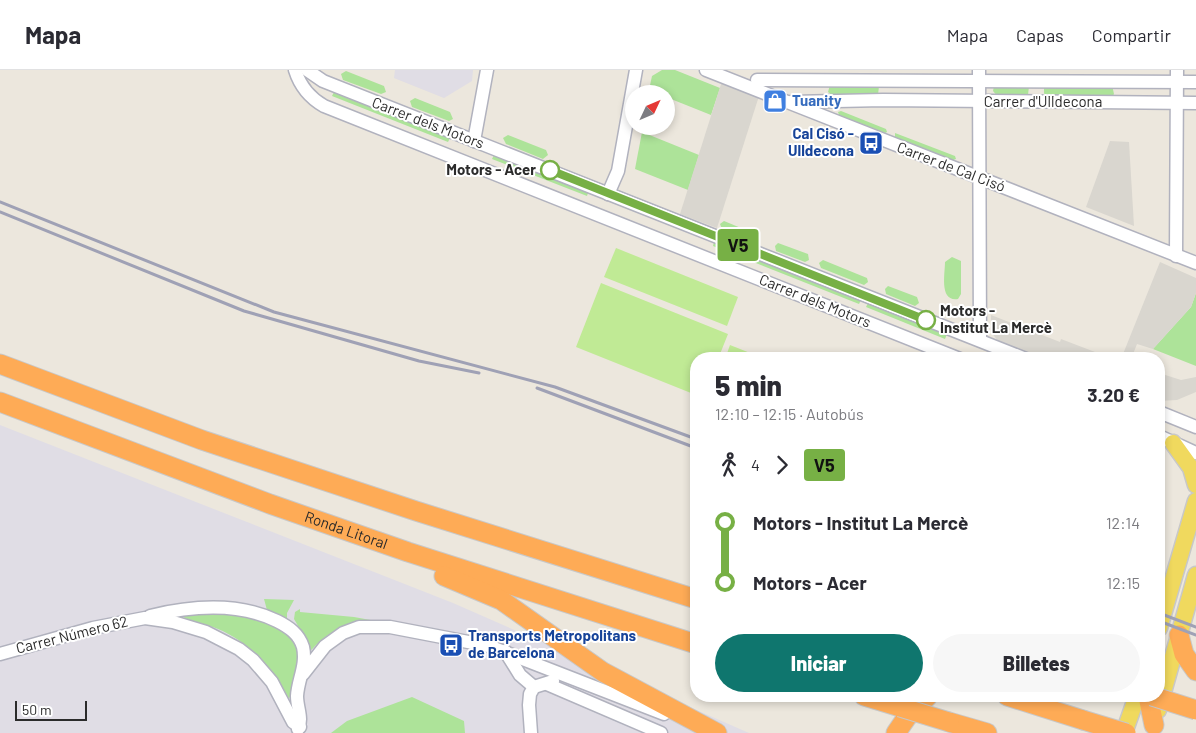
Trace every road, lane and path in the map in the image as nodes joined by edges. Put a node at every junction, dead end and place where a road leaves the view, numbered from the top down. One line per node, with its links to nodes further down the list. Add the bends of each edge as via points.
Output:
1 (295, 70): 25 (street, Carrer dels Motors, via 304,89 324,106)
2 (307, 70): 19 (street, Carrer dels Motors, via 323,81)
3 (487, 70): 19 (street)
4 (636, 70): 21 (street, via 618,171)
5 (706, 70): 9 (street, Carrer de Cal Cisó)
6 (1042, 75): 7 (street, Carrer d'Ulldecona); 8 (street, Carrer d'Ulldecona)
7 (1113, 75): 13 (street, Carrer d'Ulldecona)
8 (979, 79): 11 (street, Carrer d'Ulldecona); 17 (street)
9 (757, 80): 10 (street, Carrer d'Ulldecona); 16 (street, Carrer de Cal Cisó)
10 (817, 80): 11 (street, Carrer d'Ulldecona); 14 (street)
11 (888, 80): 15 (street)
12 (1196, 82): 13 (street, Carrer d'Ulldecona)
13 (1178, 87): 17 (street, Carrer d'Ulldecona); 18 (street, Carrer d'Ulldecona); 22 (street)
14 (816, 100): 15 (street, Carrer d'Ulldecona); 16 (street, Carrer d'Ulldecona)
15 (886, 100): 17 (street, Carrer d'Ulldecona)
16 (786, 102): 20 (street, Carrer de Cal Cisó)
17 (980, 102): 20 (street)
18 (1196, 103)
19 (474, 141): 21 (street, Carrer dels Motors)
20 (979, 178): 22 (street, Carrer de Cal Cisó); 24 (street)
21 (608, 194): 24 (street, Carrer dels Motors)
22 (1176, 256): 23 (street, Carrer de Cal Cisó)
23 (1196, 263)
24 (980, 340): 26 (street, Carrer dels Motors)
25 (942, 352)
26 (1009, 352)
27 (0, 364): 36 (highway, via 202,440)
28 (0, 402): 35 (highway, Ronda Litoral)
29 (1165, 414): 30 (street)
30 (1196, 427)
31 (1166, 440): 32 (street); 33 (main road, via 1191,468)
32 (1196, 453)
33 (1196, 485)
34 (1196, 501): 40 (main road)
35 (270, 504): 43 (highway, Ronda Litoral); 64 (highway, via 501,600 604,672)
36 (624, 575): 38 (highway); 39 (highway)
37 (1196, 575): 42 (main road)
38 (690, 592)
39 (690, 597)
40 (1165, 607)
41 (145, 618): 45 (street, Carrer Número 62, via 93,628); 48 (street, Carrer Número 62, via 166,612 221,607 250,610 287,626 301,640); 60 (street, Carrer Número 62, via 206,632 239,649 272,682)
42 (1179, 635): 46 (highway, via 1184,654); 49 (main road)
43 (690, 642)
44 (505, 651): 47 (street, Carrer Número 62); 48 (street, Carrer Número 62, via 399,629 359,627 334,638); 50 (street, via 520,675)
45 (0, 654)
46 (1196, 671)
47 (559, 672): 50 (street, via 558,678); 63 (street, Carrer Número 62)
48 (302, 674): 60 (street, Carrer Número 62, via 297,695)
49 (1165, 684)
50 (541, 685): 61 (street, via 530,694); 62 (street)
51 (1165, 700): 58 (highway, bridge)
52 (884, 702): 66 (highway, bridge)
53 (922, 702): 65 (highway)
54 (1025, 702): 67 (highway, bridge)
55 (1134, 702): 67 (main road)
56 (1149, 702): 59 (highway)
57 (1160, 702): 59 (main road)
58 (1196, 710)
59 (1152, 729)
60 (300, 731)
61 (531, 733)
62 (661, 733)
63 (709, 733)
64 (717, 733)
65 (896, 733)
66 (987, 733)
67 (1125, 733)

